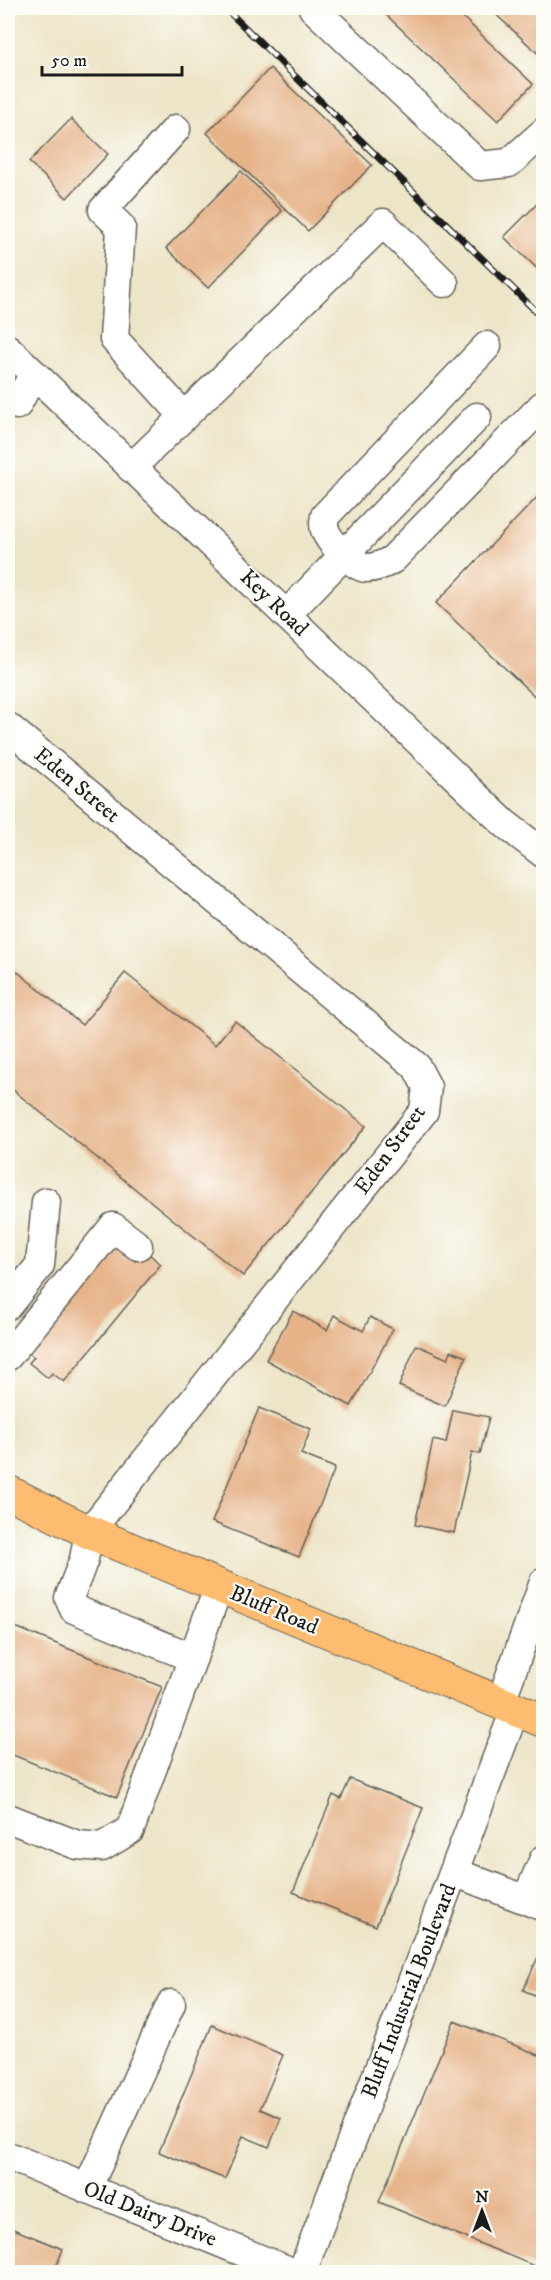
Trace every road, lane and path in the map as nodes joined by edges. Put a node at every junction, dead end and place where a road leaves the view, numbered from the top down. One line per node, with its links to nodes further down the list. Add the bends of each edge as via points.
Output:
1 (313, 8): 3 (street, via 480,166 509,164)
2 (176, 129): 11 (street, via 103,210 121,227 114,339)
3 (543, 132)
4 (444, 283): 11 (street, via 383,223)
5 (487, 346): 8 (street)
6 (8, 349): 7 (street, Key Road)
7 (33, 375): 9 (street); 14 (street, Key Road)
8 (448, 387): 12 (street); 15 (street, via 325,516 323,527 328,537)
9 (16, 405)
10 (542, 406): 13 (street)
11 (184, 416): 14 (street)
12 (477, 417): 13 (street); 15 (street)
13 (503, 446): 15 (street, via 393,559 366,568 357,566)
14 (131, 468): 16 (street, Key Road)
15 (345, 554): 16 (street)
16 (286, 615): 18 (street, Key Road, via 504,823)
17 (8, 727): 24 (street, Eden Street, via 416,1066 428,1087 424,1111)
18 (543, 854)
19 (46, 1202): 21 (street, via 40,1265)
20 (138, 1246): 22 (street, via 113,1227)
21 (8, 1305)
22 (8, 1356)
23 (8, 1492): 24 (main road, Bluff Road)
24 (89, 1532): 26 (main road, Bluff Road); 27 (street, via 84,1559 69,1598 74,1609)
25 (543, 1582): 28 (street, Bluff Industrial Boulevard)
26 (219, 1586): 27 (street); 28 (main road, Bluff Road)
27 (193, 1658): 29 (street, via 130,1830 102,1847 76,1845)
28 (520, 1712): 31 (street, Bluff Industrial Boulevard)
29 (8, 1818)
30 (543, 1858): 32 (street)
31 (454, 1872): 32 (street); 37 (street, Bluff Industrial Boulevard)
32 (535, 1903)
33 (171, 2004): 35 (street)
34 (8, 2156): 35 (street, Old Dairy Drive)
35 (87, 2189): 36 (street, Old Dairy Drive)
36 (292, 2272)
37 (302, 2272)

